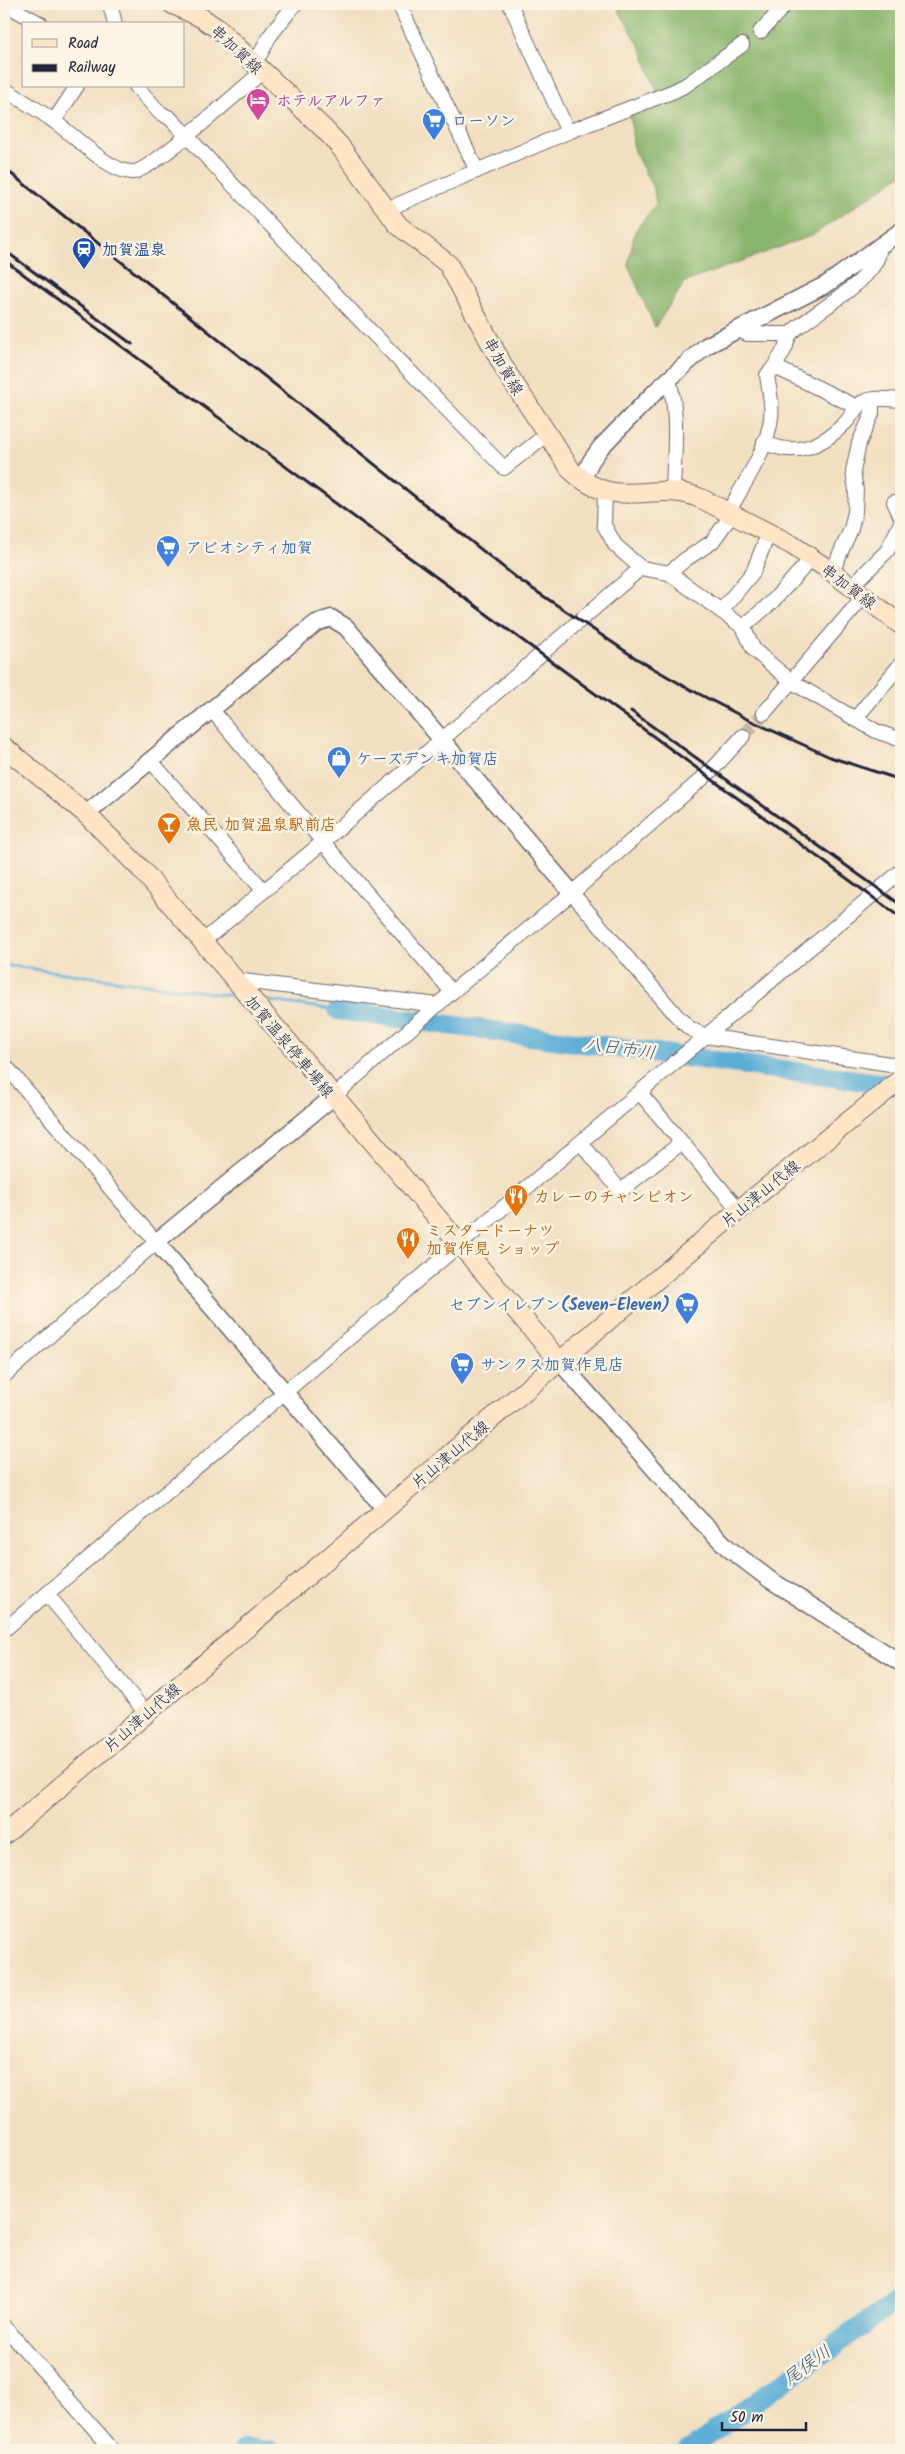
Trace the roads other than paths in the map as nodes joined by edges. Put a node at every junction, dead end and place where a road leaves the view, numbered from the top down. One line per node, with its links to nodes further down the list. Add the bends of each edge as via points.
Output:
1 (6, 4): 8 (street)
2 (110, 4): 9 (street)
3 (172, 4): 12 (main road, 串加賀線, via 202,18)
4 (296, 4): 12 (street, via 268,37)
5 (399, 4): 19 (street)
6 (510, 4): 17 (street)
7 (786, 4): 10 (street)
8 (38, 22)
9 (114, 22)
10 (760, 32)
11 (742, 45): 17 (street, via 680,88)
12 (256, 67): 18 (street); 20 (main road, 串加賀線, via 339,145)
13 (76, 88): 16 (street)
14 (138, 88): 18 (street)
15 (4, 89): 16 (street)
16 (54, 121): 18 (street, via 111,165 131,172 142,171)
17 (568, 132): 19 (street)
18 (185, 136): 30 (street, via 504,468)
19 (477, 171): 20 (street)
20 (385, 210): 30 (main road, 串加賀線, via 410,235 448,264 503,367)
21 (901, 232): 22 (street)
22 (879, 248): 23 (street, via 827,284); 24 (street, via 880,257 875,266 833,303)
23 (736, 329): 24 (street, via 747,334); 26 (street, via 706,346)
24 (790, 334): 25 (street)
25 (775, 367): 29 (street); 31 (street, via 768,375 771,420)
26 (669, 380): 32 (street, via 601,447); 33 (street, via 674,396)
27 (872, 400): 28 (street); 29 (street); 42 (street, via 872,414 859,443 853,471 855,512)
28 (901, 400)
29 (857, 407): 31 (street, via 832,436 812,447 790,449)
30 (547, 434): 32 (main road, 串加賀線, via 571,470)
31 (764, 442): 36 (street)
32 (582, 480): 34 (main road, 串加賀線)
33 (673, 491): 34 (main road, 串加賀線, via 628,495); 36 (main road, 串加賀線, via 687,492)
34 (605, 492): 41 (street, via 604,525 615,545)
35 (894, 502): 37 (street)
36 (731, 512): 39 (main road, 串加賀線); 43 (street, via 712,542)
37 (901, 517)
38 (901, 524): 44 (street, via 887,551)
39 (768, 532): 40 (main road, 串加賀線); 45 (street, via 753,572)
40 (812, 558): 42 (main road, 串加賀線); 47 (street, via 772,602)
41 (641, 568): 43 (street); 54 (street)
42 (832, 572): 44 (main road, 串加賀線)
43 (669, 573): 45 (street)
44 (857, 592): 46 (main road, 串加賀線); 49 (street)
45 (721, 611): 47 (street)
46 (898, 618)
47 (743, 627): 49 (street, via 754,650)
48 (901, 664): 52 (street)
49 (792, 682): 51 (street); 52 (street)
50 (211, 709): 54 (street, via 316,623 331,618 346,627); 57 (street); 59 (street)
51 (764, 713)
52 (855, 719): 55 (street)
53 (743, 736): 62 (street, via 713,769)
54 (442, 738): 59 (street); 62 (street)
55 (901, 740)
56 (4, 747): 58 (main road, 加賀温泉停車場線)
57 (150, 760): 58 (street); 61 (street)
58 (86, 814): 63 (main road, 加賀温泉停車場線, via 141,869)
59 (323, 842): 61 (street); 65 (street)
60 (901, 871): 67 (street)
61 (264, 890): 63 (street)
62 (572, 893): 65 (street); 67 (street, via 676,1015)
63 (202, 942): 64 (main road, 加賀温泉停車場線)
64 (236, 983): 66 (street); 71 (main road, 加賀温泉停車場線)
65 (452, 992): 66 (street)
66 (436, 1007): 71 (street)
67 (702, 1039): 69 (street); 70 (street)
68 (4, 1064): 75 (street)
69 (899, 1072): 74 (main road, 片山津山代線, via 877,1099)
70 (640, 1093): 72 (street); 73 (street)
71 (332, 1097): 75 (street); 76 (main road, 加賀温泉停車場線)
72 (581, 1143): 73 (street, via 619,1189); 76 (street)
73 (682, 1143): 74 (street)
74 (739, 1210): 77 (main road, 片山津山代線)
75 (156, 1242): 78 (street); 79 (street)
76 (460, 1245): 77 (main road, 加賀温泉停車場線); 79 (street)
77 (560, 1362): 80 (main road, 片山津山代線); 83 (street, via 728,1548 769,1579)
78 (4, 1376)
79 (284, 1393): 80 (street); 81 (street)
80 (385, 1509): 84 (main road, 片山津山代線)
81 (47, 1594): 82 (street); 84 (street)
82 (4, 1630)
83 (901, 1664)
84 (146, 1714): 85 (main road, 片山津山代線)
85 (4, 1835)
86 (4, 2326): 87 (street)
87 (113, 2450)

